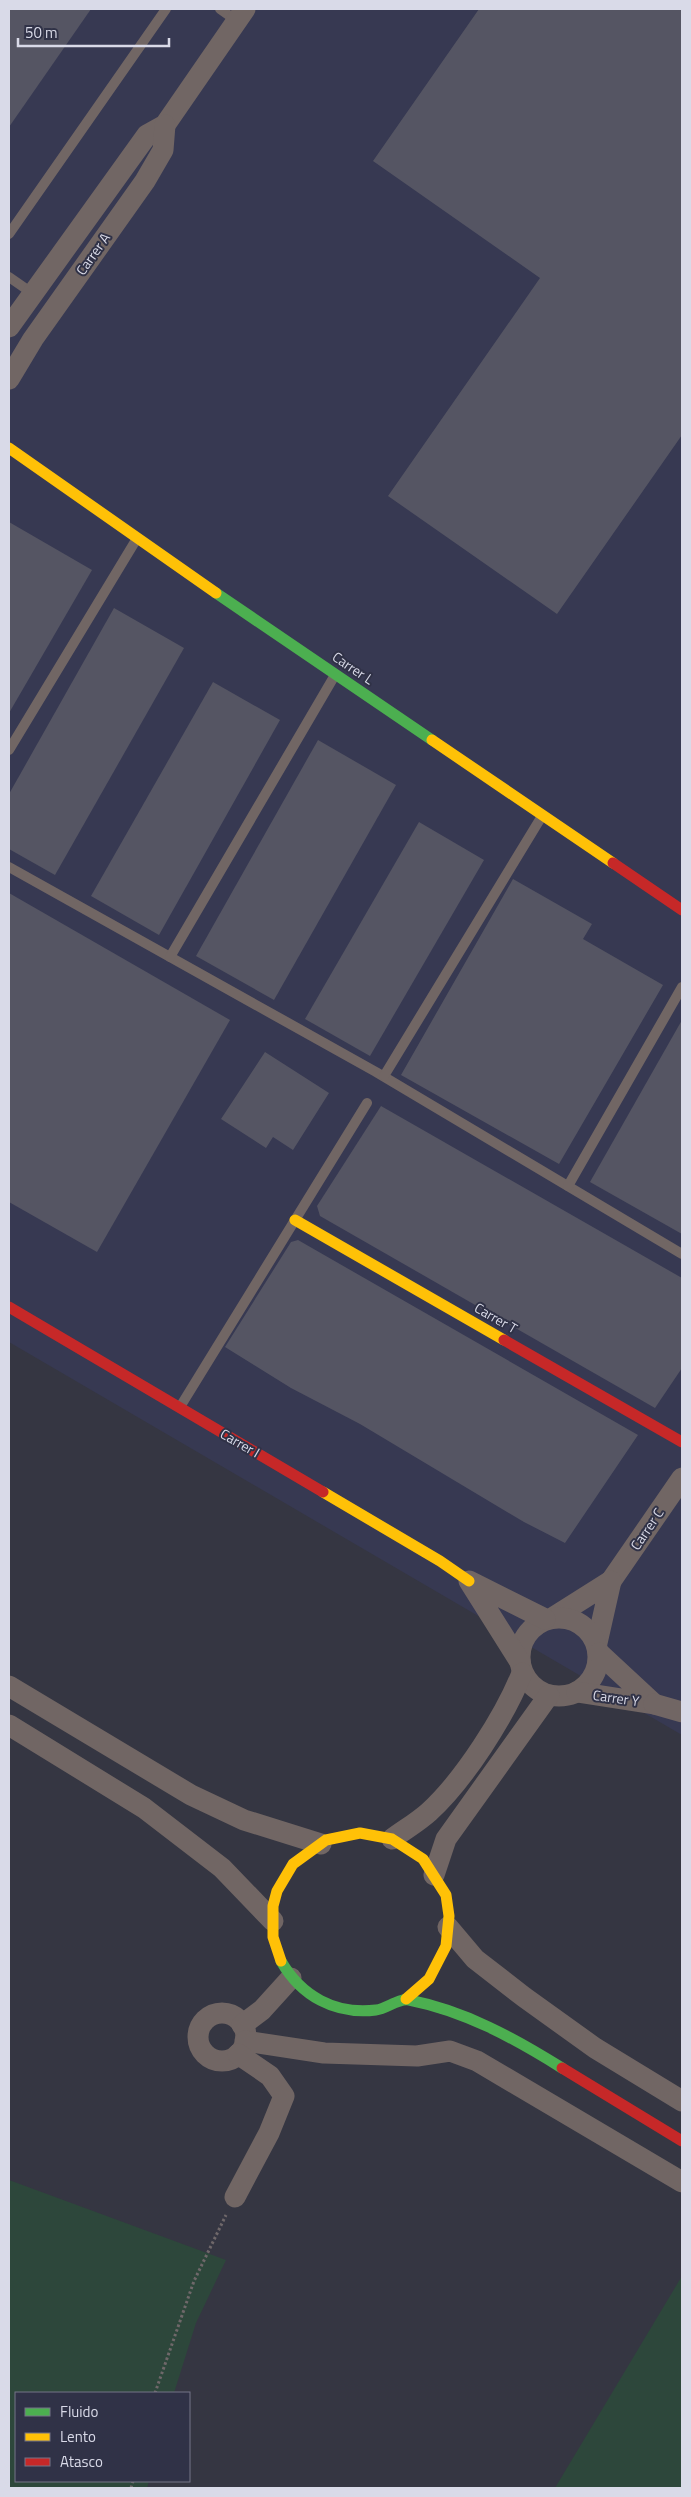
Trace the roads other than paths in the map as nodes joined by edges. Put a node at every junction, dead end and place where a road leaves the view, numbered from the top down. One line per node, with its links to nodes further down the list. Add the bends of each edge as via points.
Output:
1 (166, 9): 5 (lane)
2 (220, 9): 3 (lane)
3 (241, 15): 4 (street, Carrer A)
4 (165, 125): 7 (street, Carrer A, via 147,136); 9 (street, Carrer A, via 163,150 145,182)
5 (9, 234)
6 (9, 277): 7 (lane)
7 (32, 293): 8 (street, Carrer A)
8 (9, 327)
9 (9, 380)
10 (9, 448): 11 (street, Carrer L)
11 (136, 539): 12 (street, Carrer L); 13 (lane)
12 (336, 675): 14 (street, Carrer L); 17 (lane)
13 (9, 750)
14 (542, 815): 16 (street, Carrer L); 19 (lane)
15 (9, 868): 17 (lane)
16 (682, 910)
17 (170, 957): 19 (lane)
18 (682, 987): 21 (lane)
19 (384, 1076): 21 (lane)
20 (367, 1103): 22 (lane)
21 (568, 1186): 23 (lane)
22 (295, 1220): 25 (lane); 26 (street, Carrer T)
23 (682, 1254)
24 (9, 1307): 25 (street, Carrer I)
25 (179, 1407): 28 (street, Carrer I)
26 (682, 1442)
27 (682, 1478): 29 (street, Carrer C)
28 (469, 1581): 30 (street, Carrer I); 32 (street, Carrer I)
29 (611, 1581): 30 (street, Carrer C); 31 (street, Carrer C)
30 (550, 1618): 31 (street, via 577,1621 588,1629); 32 (street, via 531,1628 523,1640)
31 (598, 1648): 34 (street, via 598,1666 588,1684); 36 (street, Carrer Y)
32 (521, 1667): 35 (street, via 536,1690); 39 (street, via 496,1724 453,1786 429,1812)
33 (9, 1686): 40 (street, via 191,1795 244,1820)
34 (577, 1692): 35 (street, via 559,1697); 36 (street, Carrer Y)
35 (549, 1695): 41 (street, via 446,1839)
36 (654, 1704): 37 (street, Carrer Y)
37 (682, 1712)
38 (9, 1725): 42 (street, via 144,1808 222,1868)
39 (392, 1838): 40 (street, via 360,1833); 41 (street, via 424,1859)
40 (321, 1844): 42 (street, via 293,1864 277,1891)
41 (434, 1875): 43 (street, via 446,1895)
42 (273, 1921): 44 (street, via 277,1954)
43 (448, 1927): 45 (street, via 446,1946 429,1979); 47 (street, via 476,1960 524,1997 595,2048)
44 (290, 1978): 45 (street, via 314,1998 344,2010 378,2010); 46 (street, via 262,2010)
45 (406, 1999): 48 (street, via 468,2016 517,2040)
46 (242, 2040): 49 (street, via 334,2054 417,2056 450,2051 477,2060); 50 (street, via 284,2096 270,2133)
47 (682, 2101)
48 (682, 2141)
49 (682, 2182)
50 (235, 2197)

